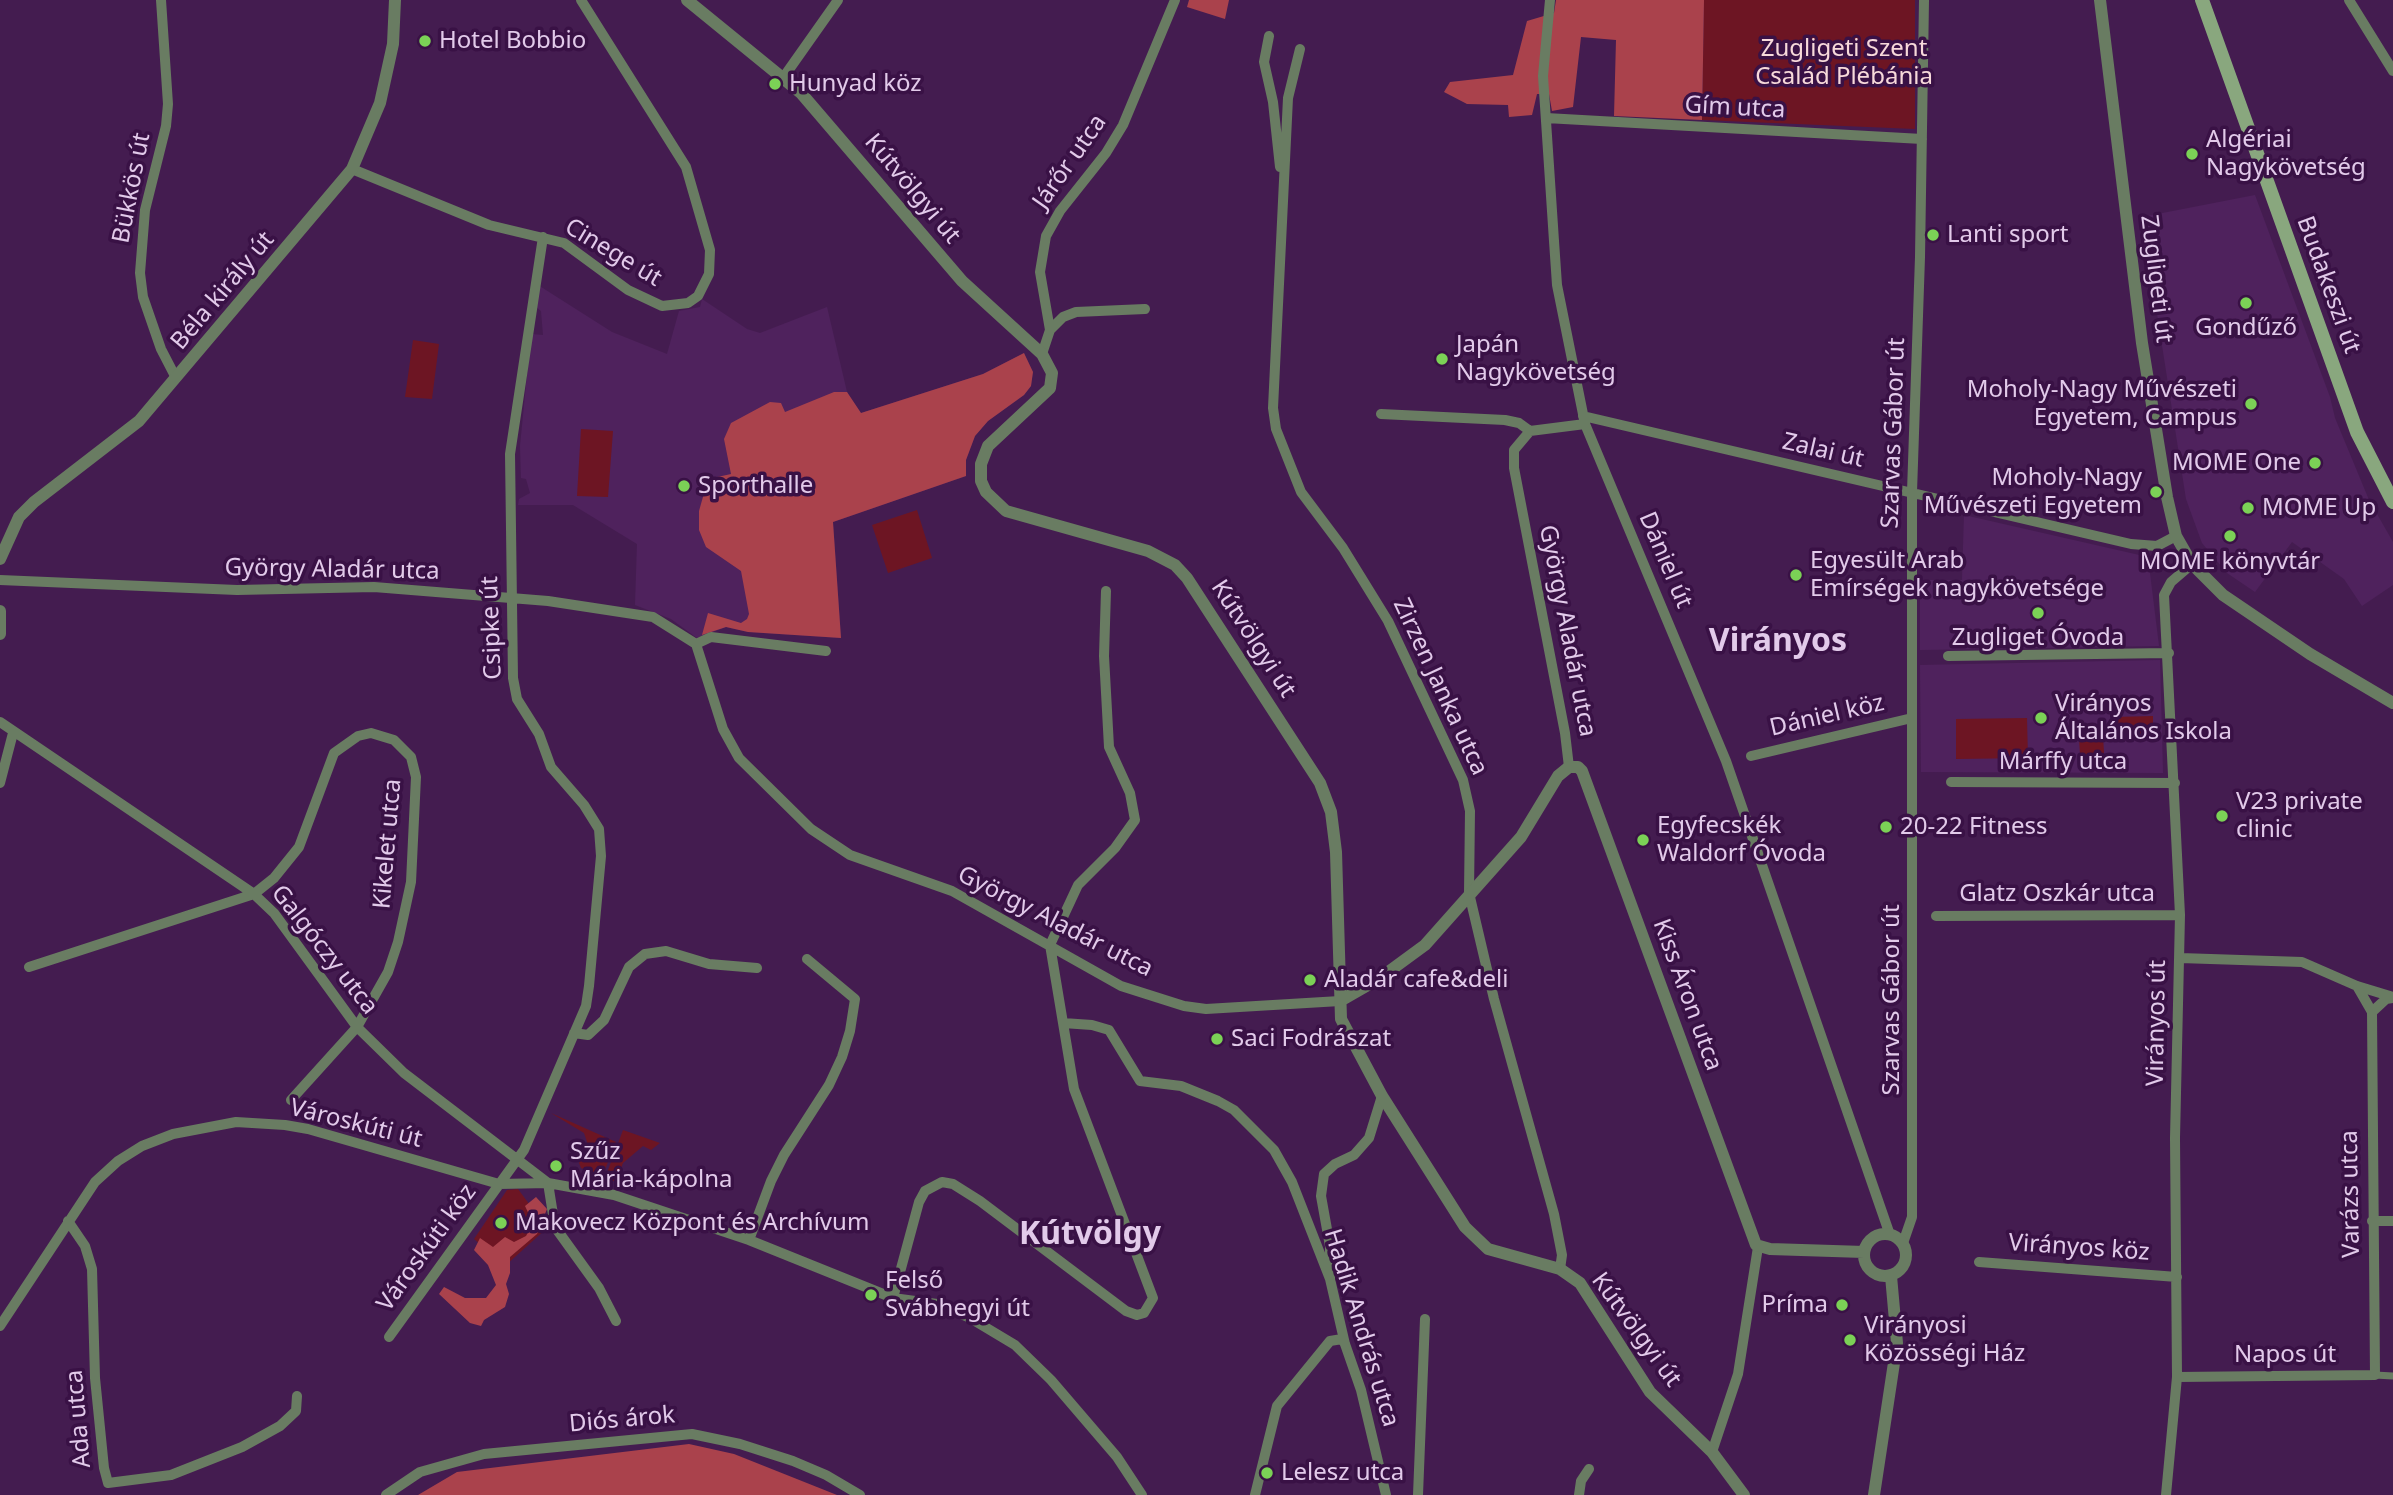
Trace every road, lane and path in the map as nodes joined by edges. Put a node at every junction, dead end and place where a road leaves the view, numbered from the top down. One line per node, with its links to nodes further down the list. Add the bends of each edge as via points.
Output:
1 (161, 0): 24 (street, Bükkös út, via 168,104 145,210 140,273 143,297)
2 (395, 0): 18 (street, Béla király út, via 393,44 380,103)
3 (581, 0): 20 (street, Cinege út, via 686,167 706,231 711,265 698,296 688,303 662,306 628,290 564,243)
4 (687, 0): 15 (street, Kútvölgyi út)
5 (838, 0): 15 (street)
6 (1175, 0): 22 (street, Járőr utca, via 1124,125 1049,229 1040,272)
7 (1550, 0): 16 (street, Dániel út, via 1543,76)
8 (1924, 0): 17 (street, Szarvas Gábor út)
9 (2100, 0): 30 (street, Zugligeti út, via 2143,343)
10 (2202, 0): 29 (main road, Budakeszi út, via 2357,432)
11 (2350, 0): 14 (street)
12 (1269, 36): 19 (street, Zirzen Janka utca, via 1264,62)
13 (1300, 49): 19 (street, Zirzen Janka utca, via 1288,98)
14 (2393, 71)
15 (783, 78): 23 (street, Kútvölgyi út, via 822,115 962,281)
16 (1546, 118): 17 (street, Gím utca); 26 (street, Dániel út, via 1558,285)
17 (1922, 139): 28 (street, Szarvas Gábor út)
18 (352, 169): 20 (street, Cinege út, via 489,225); 24 (street, Béla király út)
19 (1283, 181): 51 (street, Zirzen Janka utca, via 1273,408 1276,429 1301,492 1343,548 1388,621 1457,763 1470,811)
20 (543, 237): 35 (street, Csipke út, via 510,454)
21 (1145, 309): 22 (street, via 1076,313 1063,317)
22 (1050, 330): 23 (street, Járőr utca)
23 (1042, 354): 62 (street, Kútvölgyi út, via 1052,373 1050,388 988,446 981,464 986,492 1006,511 1148,551 1175,565 1187,578 1315,771 1331,812)
24 (176, 378): 31 (street, Béla király út, via 139,421 19,517)
25 (1381, 414): 27 (street, Zalai út, via 1504,420)
26 (1584, 420): 27 (street, Zalai út); 28 (street, Zalai út); 75 (street, Dániel út, via 1726,761)
27 (1530, 431): 47 (street, György Aladár utca, via 1514,450 1514,468)
28 (1912, 492): 30 (street, Zalai út, via 2143,546 2157,546); 43 (street, Szarvas Gábor út)
29 (2393, 502)
30 (2176, 536): 32 (street, Zugligeti út)
31 (0, 559)
32 (2192, 564): 40 (street, Virányos út, via 2171,582 2164,595); 42 (street, Zugligeti út, via 2223,595)
33 (0, 580): 35 (street, György Aladár utca, via 237,590 374,587)
34 (1106, 591): 55 (street, via 1109,747 1130,793 1135,820 1078,886)
35 (511, 599): 38 (street, György Aladár utca, via 653,617); 66 (street, Csipke út, via 517,699 539,734 551,766 593,817 601,839 589,986)
36 (0, 611): 37 (street)
37 (0, 634)
38 (696, 644): 39 (street, via 711,637); 55 (street, György Aladár utca, via 731,746 753,775 811,829 850,855 952,891)
39 (826, 651)
40 (2169, 653): 41 (street); 50 (street, Virányos út)
41 (1948, 656)
42 (2393, 703)
43 (1912, 718): 46 (street, Dániel köz); 77 (street, Szarvas Gábor út, via 1912,1217)
44 (0, 722): 45 (street, Galgóczy utca)
45 (13, 733): 49 (street); 52 (street, Galgóczy utca)
46 (1751, 756)
47 (1569, 767): 51 (street, György Aladár utca, via 1558,776 1521,837); 78 (street, Kiss Áron utca, via 1582,771)
48 (1951, 782): 50 (street, Márffy utca)
49 (0, 783)
50 (2175, 783): 53 (street, Virányos út)
51 (1469, 893): 62 (street, György Aladár utca, via 1425,945); 81 (street, Zirzen Janka utca, via 1554,1214 1562,1255)
52 (254, 894): 58 (street, Kikelet utca); 65 (street, Galgóczy utca, via 274,913); 65 (street, Kikelet utca, via 274,878 299,846 334,753 358,736 372,733 402,746 411,757 416,777 411,882 388,972)
53 (2180, 915): 54 (street, Glatz Oszkár utca); 56 (street, Virányos út)
54 (1936, 916)
55 (1050, 945): 62 (street, György Aladár utca, via 1121,986 1184,1006 1206,1009); 64 (street)
56 (2180, 958): 60 (street, via 2286,959); 83 (street, Virányos út)
57 (807, 959): 76 (street, via 855,999 850,1031 829,1085 775,1172)
58 (29, 967)
59 (757, 968): 66 (street, via 709,964 666,951 645,954 629,967 604,1020 588,1035)
60 (2357, 986): 61 (street); 63 (street)
61 (2393, 997): 63 (street)
62 (1340, 1001): 67 (street, Kútvölgyi út, via 1341,1019)
63 (2372, 1012): 73 (street, Varázs utca)
64 (1063, 1023): 84 (street, Hadik András utca, via 1109,1030 1140,1081 1201,1093 1234,1110 1260,1133 1292,1182); 85 (street, via 1074,1089 1151,1287 1150,1308 1137,1315 1126,1311 980,1201 943,1182 925,1191 919,1202)
65 (357, 1027): 68 (street, Kikelet utca); 69 (street, Galgóczy utca, via 404,1073)
66 (574, 1033): 69 (street, Csipke út)
67 (1382, 1096): 81 (street, Kútvölgyi út, via 1479,1242 1500,1254); 84 (street, via 1369,1138 1354,1155 1324,1174 1321,1196)
68 (291, 1100)
69 (517, 1160): 70 (street, Galgóczy utca); 71 (street, Városkúti köz)
70 (548, 1183): 71 (street, Városkúti út); 76 (street, via 597,1190); 87 (street, via 555,1227 599,1288)
71 (499, 1184): 72 (street, Városkúti út, via 308,1129 236,1122 173,1134 142,1146 104,1172); 89 (street, Városkúti köz)
72 (68, 1221): 88 (street, Városkúti út); 94 (street, Ada utca, via 85,1246 92,1269 95,1378 108,1483 172,1475 242,1447 280,1426 296,1411)
73 (2372, 1221): 74 (street); 91 (street, Varázs utca)
74 (2393, 1221)
75 (1889, 1234): 77 (street); 79 (street, via 1873,1238)
76 (748, 1240): 85 (street)
77 (1903, 1243): 82 (street, via 1905,1264)
78 (1758, 1247): 79 (street); 95 (street, via 1738,1374)
79 (1864, 1252): 82 (street, via 1871,1271)
80 (1979, 1262): 83 (street, Virányos köz)
81 (1560, 1269): 95 (street, Kútvölgyi út, via 1580,1283 1650,1392)
82 (1891, 1276): 105 (street, via 1897,1343)
83 (2176, 1277): 93 (street, Virányos út)
84 (1330, 1279): 90 (street, Hadik András utca)
85 (893, 1298): 97 (street, via 937,1304 1015,1345 1117,1457)
86 (1425, 1320): 102 (street)
87 (616, 1321)
88 (0, 1325)
89 (389, 1337)
90 (1345, 1344): 100 (street, via 1342,1339 1330,1341 1277,1406); 101 (street, Hadik András utca)
91 (2375, 1376): 92 (street, Napos út); 93 (street, Napos út)
92 (2393, 1376)
93 (2178, 1377): 106 (street, Virányos út)
94 (297, 1396)
95 (1712, 1452): 104 (street, Kútvölgyi út)
96 (1589, 1469): 103 (street)
97 (1139, 1493)
98 (386, 1495): 99 (street, Diós árok, via 420,1472 484,1454 692,1434 793,1461)
99 (860, 1495)
100 (1255, 1495)
101 (1386, 1495)
102 (1418, 1495)
103 (1579, 1495)
104 (1744, 1495)
105 (1874, 1495)
106 (2166, 1495)

